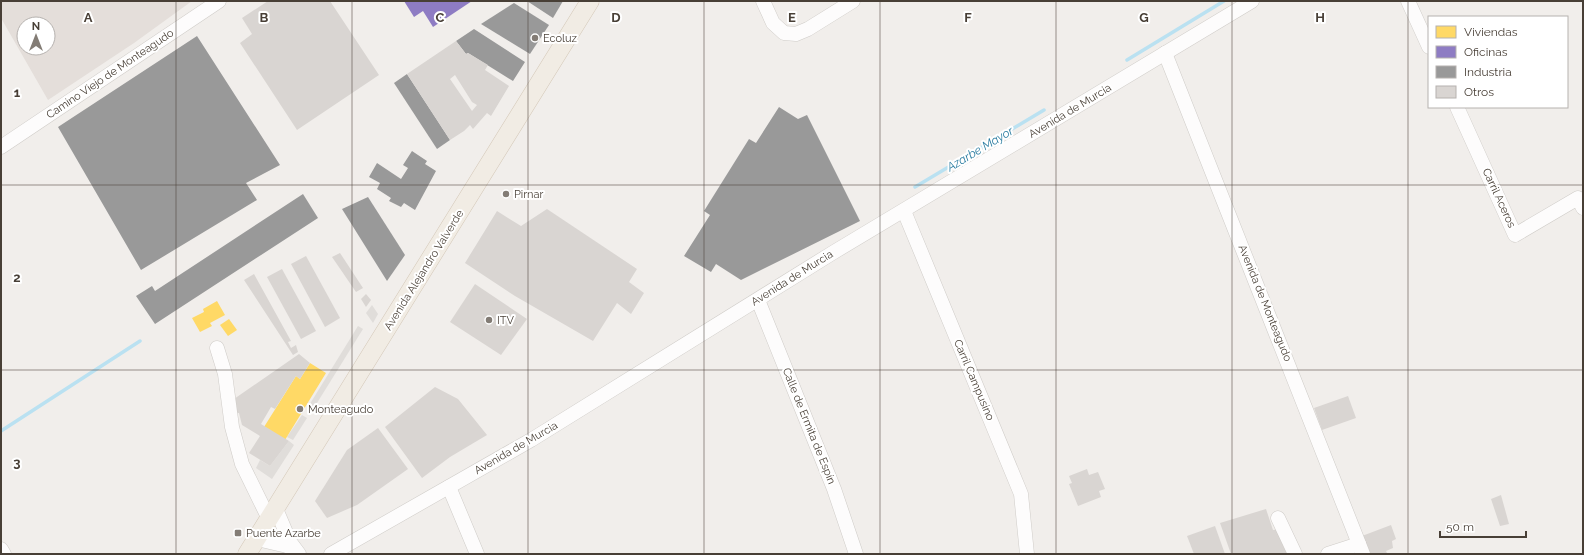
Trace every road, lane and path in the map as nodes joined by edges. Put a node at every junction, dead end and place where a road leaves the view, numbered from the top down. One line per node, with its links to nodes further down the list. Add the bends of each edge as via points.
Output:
1 (219, 1): 10 (street, Camino Viejo de Monteagudo)
2 (590, 1): 16 (main road, Avenida Alejandro Valverde)
3 (763, 1): 4 (street, via 773,23 784,33 796,34)
4 (853, 1)
5 (1252, 1): 8 (street, Avenida de Murcia)
6 (1408, 1): 7 (street)
7 (1428, 45)
8 (1165, 53): 12 (street, Avenida de Murcia); 20 (street, Avenida de Monteagudo)
9 (1457, 108): 11 (street, Carril Aceros, via 1515,235)
10 (1, 147)
11 (1581, 200)
12 (904, 211): 13 (street, Avenida de Murcia); 27 (street, Carril Campusino, via 1021,494)
13 (758, 300): 15 (street, Avenida de Murcia, via 531,440); 26 (street, Calle de Ermita de Espín, via 834,489)
14 (217, 348): 16 (street, via 225,374 232,426 242,464)
15 (449, 487): 24 (street, Avenida de Murcia); 25 (street)
16 (272, 514): 18 (main road, Avenida Alejandro Valverde); 23 (street)
17 (1278, 518): 28 (street)
18 (257, 539): 22 (main road, Avenida Alejandro Valverde); 23 (street, via 287,546)
19 (1, 549): 21 (street)
20 (1361, 549): 29 (street)
21 (4, 554)
22 (247, 554)
23 (299, 554)
24 (331, 554)
25 (477, 554)
26 (856, 554)
27 (1027, 554)
28 (1295, 554)
29 (1328, 554)

